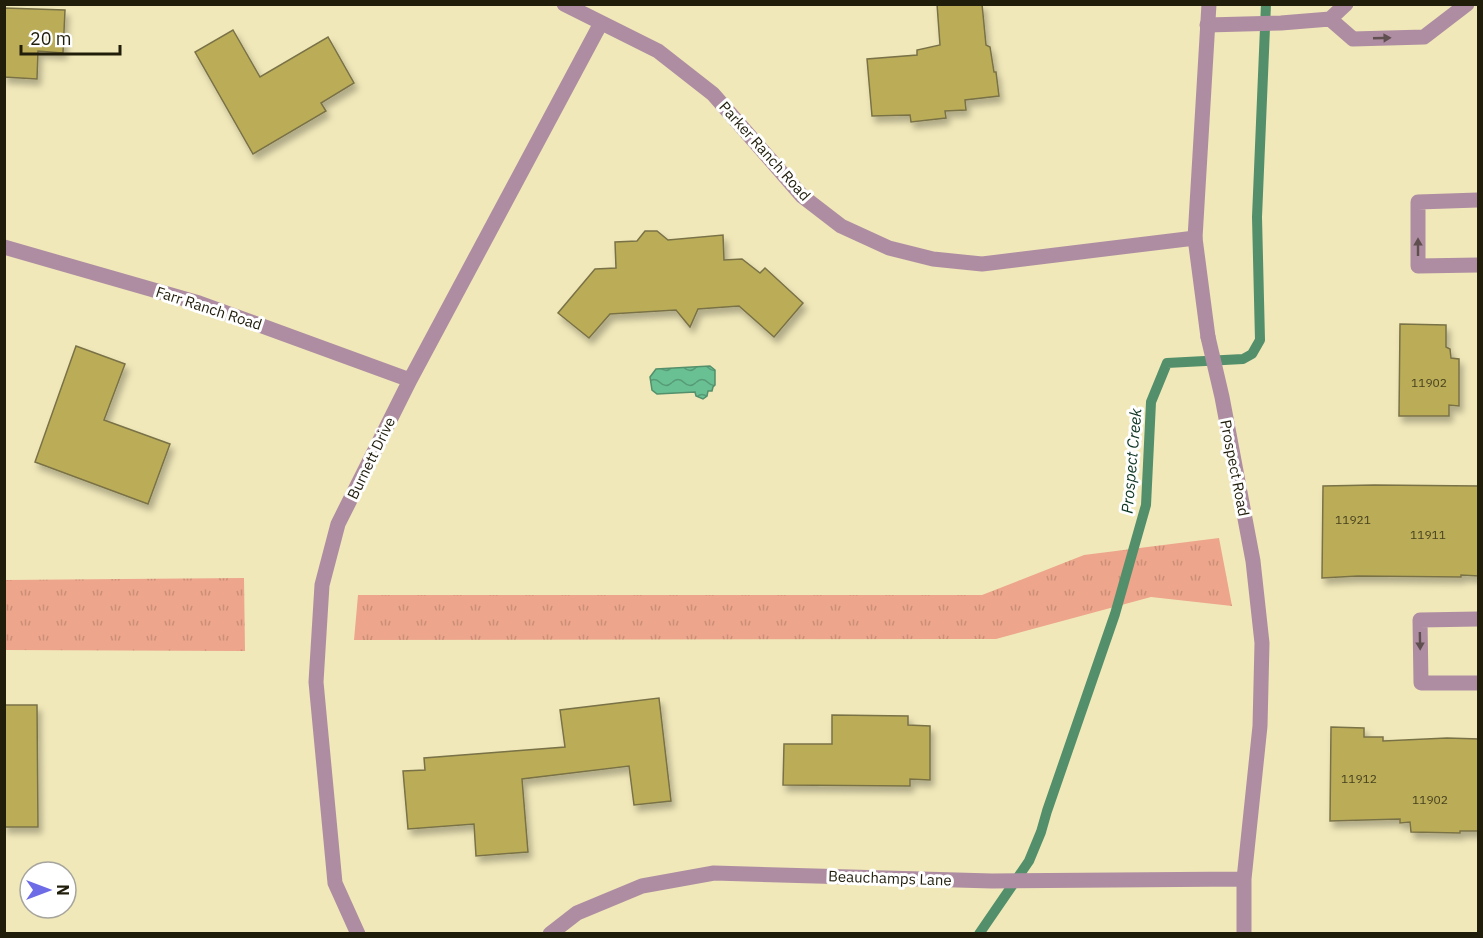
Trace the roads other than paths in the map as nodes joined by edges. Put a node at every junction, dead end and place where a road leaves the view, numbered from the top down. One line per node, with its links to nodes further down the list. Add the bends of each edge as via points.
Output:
1 (564, 4): 6 (street, Parker Ranch Road)
2 (1209, 4): 7 (street, Prospect Road)
3 (1346, 4): 5 (street)
4 (1466, 5): 5 (street, one-way to 4, via 1353,39 1424,37)
5 (1330, 19): 7 (street)
6 (601, 23): 9 (street, Parker Ranch Road, via 658,51 713,94 802,196 841,226 889,248 933,259 982,264); 12 (street, Burnett Drive)
7 (1207, 25): 9 (street, Prospect Road)
8 (1479, 201): 11 (street, one-way to 8, via 1418,266 1418,202)
9 (1195, 238): 15 (street, Prospect Road, via 1208,337 1253,561 1262,643 1260,726)
10 (4, 247): 12 (street, Farr Ranch Road, via 199,303)
11 (1479, 265)
12 (410, 380): 16 (street, Burnett Drive, via 338,524 322,585 316,682 335,883)
13 (1479, 619): 14 (street, one-way to 14, via 1420,620 1421,683)
14 (1479, 683)
15 (1244, 879): 17 (street, Beauchamps Lane, via 992,881 714,873 642,886 577,913); 18 (street, Prospect Road)
16 (358, 933)
17 (550, 933)
18 (1244, 933)

